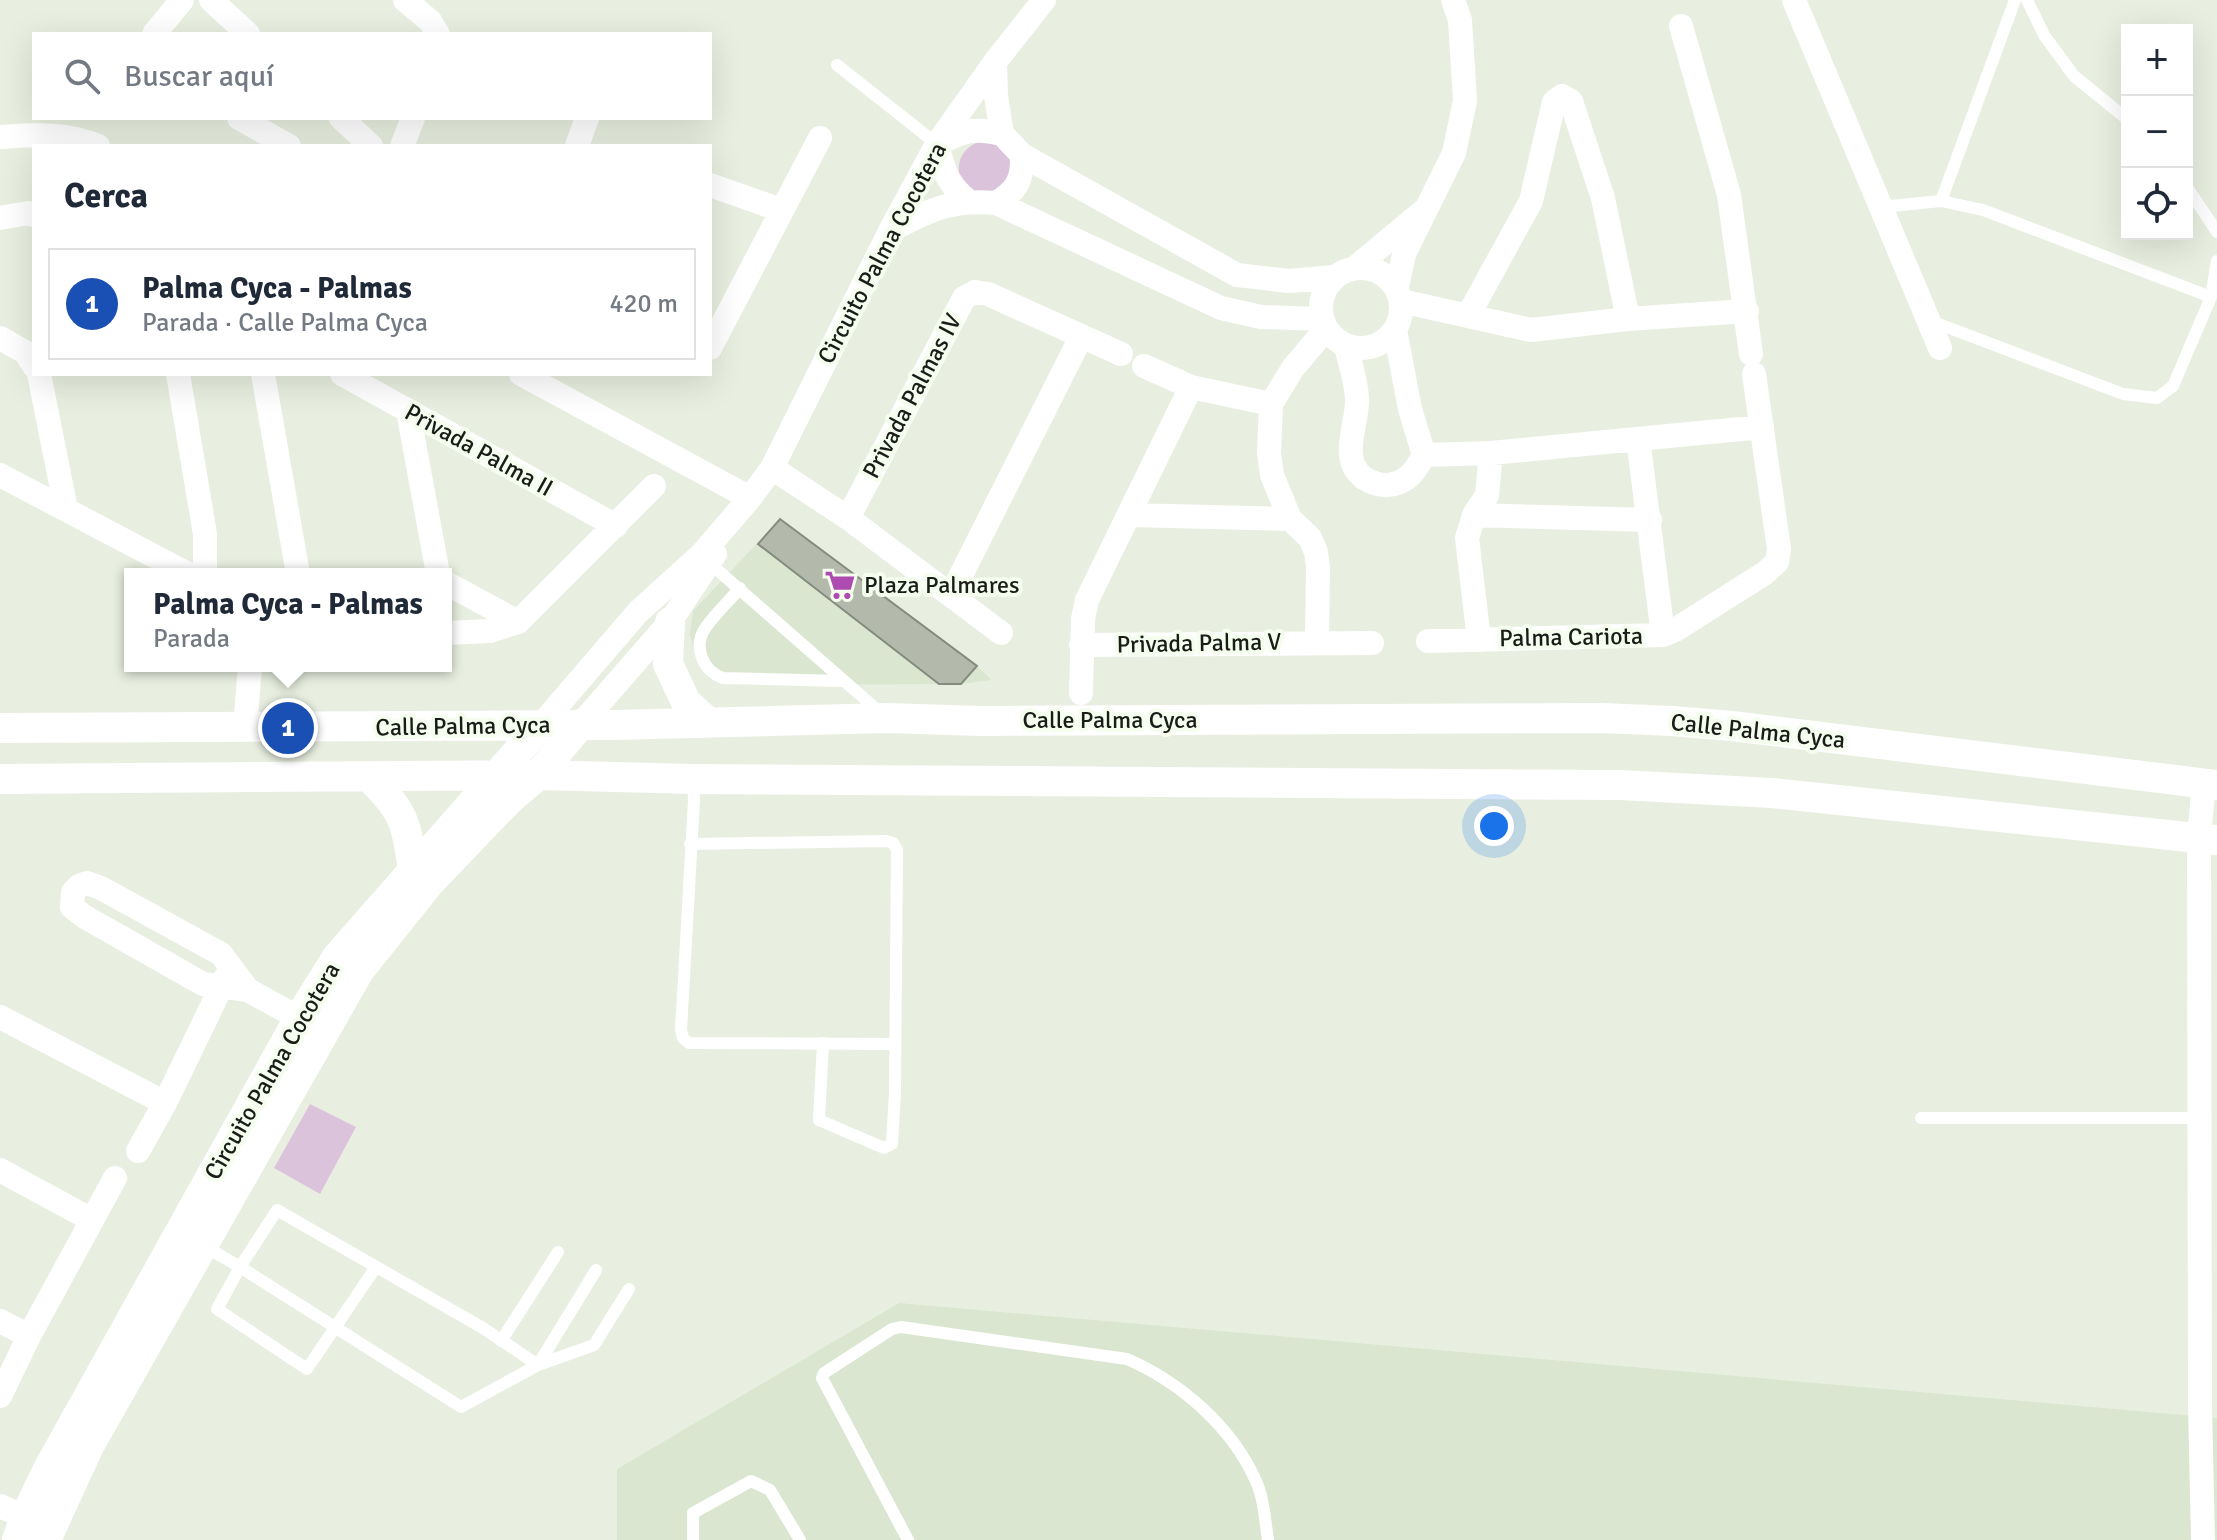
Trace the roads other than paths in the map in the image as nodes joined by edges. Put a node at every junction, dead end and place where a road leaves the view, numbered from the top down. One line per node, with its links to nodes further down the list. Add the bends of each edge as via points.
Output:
1 (182, 0): 10 (street)
2 (211, 0): 11 (street)
3 (405, 0): 12 (street)
4 (1044, 0): 13 (street, Circuito Palma Cocotera)
5 (1453, 0): 33 (street, via 1460,20 1465,101 1454,153)
6 (1794, 0): 34 (street)
7 (2015, 0): 31 (lane)
8 (2027, 0): 15 (lane, via 2074,76)
9 (1681, 26): 44 (street, Palma Cariota, via 1729,195)
10 (156, 32)
11 (246, 32)
12 (437, 32)
13 (995, 62): 19 (street); 26 (street, Circuito Palma Cocotera)
14 (837, 65): 26 (lane)
15 (2121, 114)
16 (243, 120): 23 (street)
17 (343, 120): 24 (street)
18 (412, 120): 25 (street)
19 (1002, 134): 26 (street, via 965,130); 27 (street)
20 (0, 137): 22 (street, via 44,134)
21 (820, 138): 35 (street)
22 (93, 144)
23 (285, 144)
24 (369, 144)
25 (403, 144)
26 (937, 144): 30 (street, via 946,178); 38 (street, Circuito Palma Cocotera)
27 (1022, 155): 32 (street, via 1020,182); 41 (street, via 1237,275 1289,281)
28 (712, 186): 35 (street)
29 (2193, 196): 39 (lane)
30 (967, 200): 32 (street); 38 (street, via 929,210)
31 (1941, 201): 34 (lane); 43 (lane, via 1983,210)
32 (996, 203): 49 (street, via 1221,308)
33 (1430, 205): 41 (street); 42 (street, via 1404,254)
34 (1881, 207): 47 (street)
35 (781, 210): 52 (street)
36 (32, 214): 37 (street)
37 (0, 218)
38 (890, 231): 69 (street, Circuito Palma Cocotera)
39 (2217, 232)
40 (2217, 261): 43 (lane)
41 (1345, 272): 42 (street, via 1372,268 1386,275); 49 (street, via 1325,290 1321,304)
42 (1399, 294): 45 (street); 48 (street, via 1401,316)
43 (2211, 297): 47 (lane, via 2173,386 2157,398 2123,394)
44 (1747, 311): 46 (street); 65 (street, Palma Cariota)
45 (1469, 314): 46 (street, via 1531,330); 46 (street, via 1531,201 1554,102 1562,96 1571,101 1603,198)
46 (1628, 319)
47 (1928, 320): 53 (street)
48 (1395, 330): 49 (street, via 1382,343 1364,349); 68 (street, via 1410,409)
49 (1332, 333): 63 (street, via 1293,368); 68 (street, via 1357,397 1351,463 1360,476 1372,483 1396,483)
50 (1081, 337): 54 (street, Privada Palmas IV); 76 (street, Privada Palmas IV, via 988,294 975,292 964,298); 87 (street)
51 (0, 338): 55 (street, via 25,352)
52 (712, 344)
53 (1940, 348)
54 (1121, 354)
55 (32, 363)
56 (1144, 366): 62 (street)
57 (39, 376): 73 (street)
58 (178, 376): 82 (street, via 205,534)
59 (263, 376): 83 (street)
60 (346, 376): 64 (street, Privada Palma II)
61 (524, 376): 72 (street)
62 (1191, 387): 63 (street); 74 (street, Privada Palma V)
63 (1271, 404): 77 (street, via 1272,475)
64 (408, 411): 79 (street, Privada Palma II); 84 (street)
65 (1762, 427): 66 (street); 92 (street, Palma Cariota, via 1777,562)
66 (1638, 439): 67 (street); 78 (street, Palma Cariota)
67 (1491, 453): 68 (street); 75 (street, Palma Cariota, via 1487,495)
68 (1433, 455)
69 (772, 468): 72 (street, Circuito Palma Cocotera); 76 (street)
70 (0, 475): 73 (street)
71 (654, 486): 79 (street)
72 (742, 507): 80 (street, Circuito Palma Cocotera)
73 (66, 509): 81 (street)
74 (1130, 515): 77 (street); 97 (street, Privada Palma V, via 1087,600)
75 (1474, 515): 78 (street); 93 (street, Palma Cariota, via 1467,538)
76 (848, 518): 87 (street)
77 (1290, 519): 95 (street, via 1316,552)
78 (1650, 520): 92 (street, Palma Cariota)
79 (616, 526): 88 (street)
80 (705, 559): 86 (lane); 89 (street, Circuito Palma Cocotera); 105 (street, Circuito Palma Cocotera, via 638,612)
81 (177, 568)
82 (205, 568)
83 (297, 568)
84 (437, 568)
85 (452, 586): 88 (street)
86 (740, 588): 100 (lane); 100 (lane, via 703,629 703,665 714,675)
87 (951, 595): 91 (street)
88 (518, 622): 90 (street, via 490,631)
89 (670, 622): 103 (street, via 668,664 686,702); 104 (street, Circuito Palma Cocotera)
90 (452, 633)
91 (1001, 633)
92 (1663, 635): 93 (street, Palma Cariota)
93 (1479, 640): 94 (street, Palma Cariota)
94 (1428, 641)
95 (1317, 642): 96 (street, Privada Palma V); 97 (street, Privada Palma V)
96 (1372, 643)
97 (1081, 645): 101 (street, Privada Palma V)
98 (236, 672): 107 (street)
99 (249, 672): 107 (street)
100 (843, 681): 102 (lane)
101 (1081, 693)
102 (887, 718): 103 (street, Calle Palma Cyca); 113 (street, Calle Palma Cyca, via 1672,721)
103 (708, 722): 104 (street, Calle Palma Cyca)
104 (581, 724): 105 (street, Calle Palma Cyca); 109 (street, Circuito Palma Cocotera)
105 (541, 725): 107 (street, Calle Palma Cyca); 108 (street, Circuito Palma Cocotera)
106 (0, 728): 107 (street, Calle Palma Cyca)
107 (240, 728)
108 (498, 775): 109 (street, Calle Palma Cyca); 110 (street, Calle Palma Cyca); 116 (street, Circuito Palma Cocotera)
109 (538, 775): 112 (street, Calle Palma Cyca); 119 (street, Circuito Palma Cocotera, via 431,881)
110 (370, 778): 111 (street, Calle Palma Cyca); 116 (street, via 404,817)
111 (0, 779)
112 (693, 779): 114 (street, Calle Palma Cyca, via 1664,787 1772,793); 115 (lane)
113 (2211, 785): 114 (street)
114 (2208, 838): 124 (street)
115 (690, 844): 120 (lane, via 683,1038 689,1043); 121 (lane, via 893,843)
116 (413, 871): 119 (street, Circuito Palma Cocotera, via 337,957)
117 (227, 977): 117 (street, via 221,954 101,888 87,883 73,892 72,907 85,917 203,984); 119 (street); 122 (street)
118 (0, 1017): 122 (street)
119 (312, 1025): 129 (street, Circuito Palma Cocotera); 143 (street, Circuito Palma Cocotera, via 48,1469)
120 (823, 1043): 121 (lane); 121 (lane, via 819,1120 884,1148 892,1144)
121 (895, 1044)
122 (165, 1103): 125 (street)
123 (1921, 1118): 124 (lane)
124 (2199, 1118): 139 (street)
125 (138, 1151)
126 (0, 1170): 128 (street)
127 (115, 1178): 128 (street)
128 (92, 1220): 137 (street)
129 (203, 1246): 131 (lane); 143 (street, Circuito Palma Cocotera, via 89,1446)
130 (558, 1252): 138 (lane)
131 (240, 1267): 132 (lane, via 277,1210); 136 (lane); 136 (lane, via 217,1309 307,1369)
132 (376, 1267): 136 (lane); 138 (lane)
133 (596, 1270): 140 (lane)
134 (629, 1289): 140 (lane, via 594,1345)
135 (0, 1321): 137 (street)
136 (335, 1328): 140 (lane, via 461,1407)
137 (29, 1336): 141 (street)
138 (501, 1341): 140 (lane)
139 (2208, 1346): 142 (street)
140 (538, 1365)
141 (0, 1396)
142 (2208, 1406): 148 (street)
143 (27, 1526)
144 (693, 1540): 145 (lane, via 693,1513 751,1481 770,1490)
145 (800, 1540)
146 (908, 1540): 147 (lane, via 822,1378 901,1327 1127,1359 1157,1372 1239,1448 1257,1482)
147 (1268, 1540)
148 (2203, 1540)

